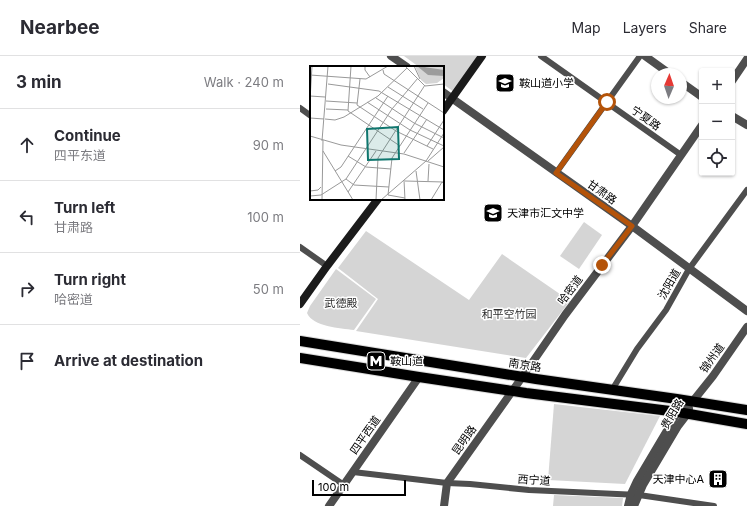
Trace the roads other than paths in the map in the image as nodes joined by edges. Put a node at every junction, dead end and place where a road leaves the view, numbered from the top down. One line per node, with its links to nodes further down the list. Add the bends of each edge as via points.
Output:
1 (391, 56): 7 (street)
2 (482, 56): 13 (main road)
3 (541, 56): 14 (street, 宁夏路)
4 (640, 56): 14 (street)
5 (645, 56): 8 (street)
6 (747, 59): 9 (street)
7 (406, 66)
8 (662, 68)
9 (735, 77)
10 (687, 86): 12 (street)
11 (444, 93): 13 (street, 甘肃路)
12 (699, 95)
13 (452, 99): 16 (main road); 22 (street, 甘肃路)
14 (607, 102): 21 (street, 宁夏路); 22 (street)
15 (300, 108): 17 (street)
16 (444, 110)
17 (310, 115)
18 (735, 118): 19 (street)
19 (747, 125)
20 (699, 129): 21 (street, 哈密道)
21 (681, 155): 25 (street, 哈密道)
22 (556, 173): 25 (street, 甘肃路)
23 (747, 190): 28 (street, 沈阳道)
24 (377, 200): 27 (main road)
25 (632, 226): 28 (street, 甘肃路); 34 (street, 哈密道, via 565,315)
26 (300, 247): 27 (street)
27 (327, 266): 29 (main road)
28 (689, 269): 30 (street, 甘肃路); 36 (street, 沈阳道, via 666,310)
29 (300, 304)
30 (747, 311)
31 (747, 327): 38 (street, 锦州道)
32 (300, 341): 34 (main road, 南京路)
33 (300, 358): 35 (main road)
34 (524, 376): 36 (main road, 南京路); 37 (street, 哈密道)
35 (419, 377): 37 (main road); 43 (street, 四平西道)
36 (612, 390): 38 (main road, 南京路)
37 (513, 391): 40 (main road); 44 (street, 昆明路)
38 (693, 401): 39 (main road, 南京路); 40 (street, 贵阳路)
39 (747, 410)
40 (683, 412): 41 (main road); 46 (street, 贵阳路, via 637,481)
41 (747, 424)
42 (300, 455): 45 (street)
43 (353, 472): 44 (street, 西宁道); 45 (street, 四平西道)
44 (447, 483): 46 (street, 西宁道, via 530,490); 48 (street, 昆明路)
45 (344, 485): 47 (street, 四平西道)
46 (635, 494): 49 (street, 贵阳路); 50 (street, 贵阳路); 51 (street, 西宁道)
47 (329, 506)
48 (444, 506)
49 (628, 506)
50 (634, 506)
51 (714, 506)

